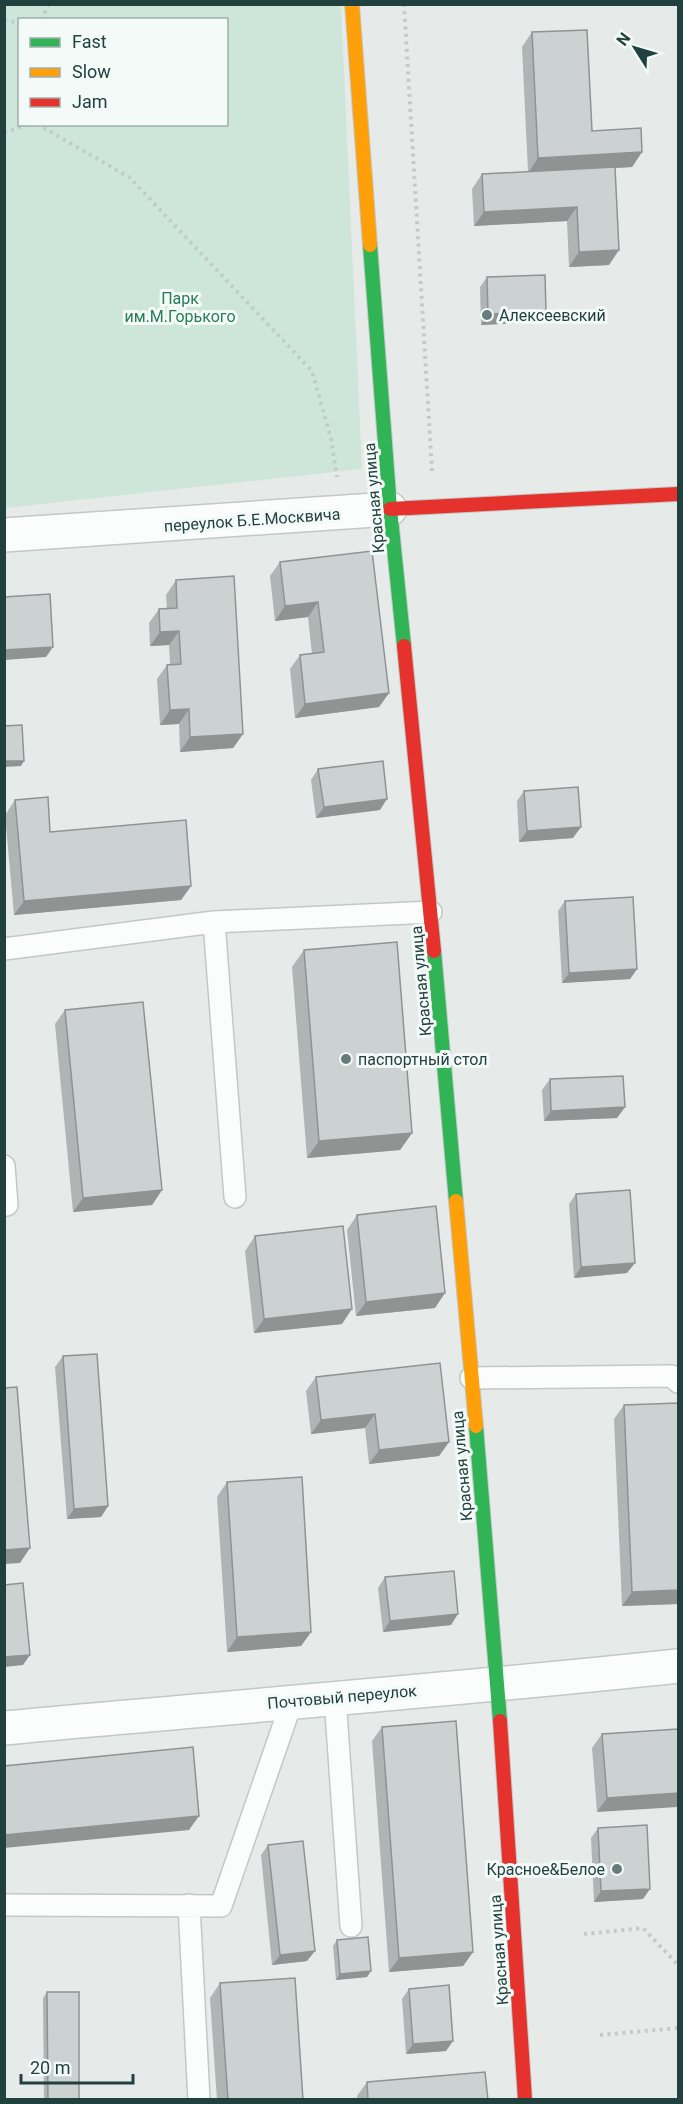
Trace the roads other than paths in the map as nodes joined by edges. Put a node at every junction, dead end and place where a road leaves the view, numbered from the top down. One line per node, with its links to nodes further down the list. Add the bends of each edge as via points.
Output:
1 (352, 4): 3 (street, Красная улица)
2 (678, 494): 3 (street, переулок Б.Е.Москвича)
3 (390, 509): 4 (street, переулок Б.Е.Москвича); 5 (street, Красная улица)
4 (4, 535)
5 (431, 912): 6 (lane); 11 (street, Красная улица)
6 (214, 922): 7 (lane); 9 (lane)
7 (4, 949)
8 (4, 1166): 10 (lane)
9 (236, 1197)
10 (4, 1205)
11 (471, 1378): 12 (lane, via 672,1376); 14 (street, Красная улица)
12 (678, 1382)
13 (678, 1666): 14 (street, Почтовый переулок)
14 (498, 1685): 15 (street, Почтовый переулок); 22 (street, Красная улица)
15 (335, 1698): 16 (street, Почтовый переулок); 20 (lane)
16 (292, 1701): 17 (street, Почтовый переулок); 19 (lane, via 221,1906)
17 (4, 1728)
18 (4, 1905): 19 (lane)
19 (189, 1905): 21 (lane)
20 (351, 1926)
21 (199, 2100)
22 (525, 2100)

